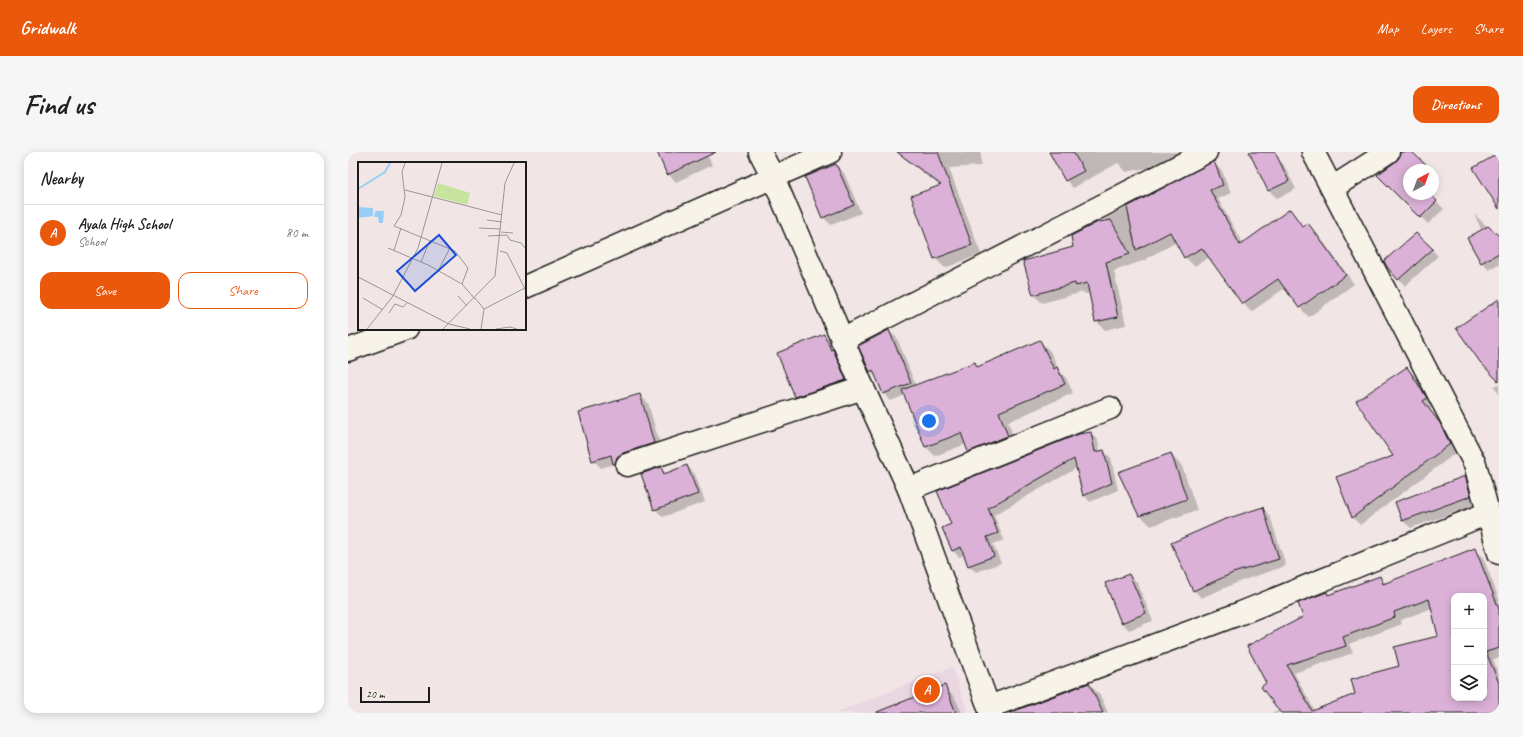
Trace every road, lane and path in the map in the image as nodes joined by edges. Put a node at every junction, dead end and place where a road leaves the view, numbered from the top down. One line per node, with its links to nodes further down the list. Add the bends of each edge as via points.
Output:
1 (760, 152): 6 (street)
2 (830, 152): 6 (street)
3 (1206, 152): 10 (street)
4 (1313, 152): 7 (street)
5 (1388, 152): 7 (street)
6 (773, 177): 8 (street); 10 (street)
7 (1332, 188): 16 (street, via 1475,464)
8 (526, 287)
9 (403, 330): 11 (street)
10 (842, 340): 12 (street)
11 (348, 350)
12 (863, 388): 14 (street); 15 (street)
13 (1110, 408): 15 (street)
14 (627, 465)
15 (909, 489): 18 (street)
16 (1488, 513): 17 (street); 18 (street, via 1241,613)
17 (1499, 552)
18 (990, 710)

